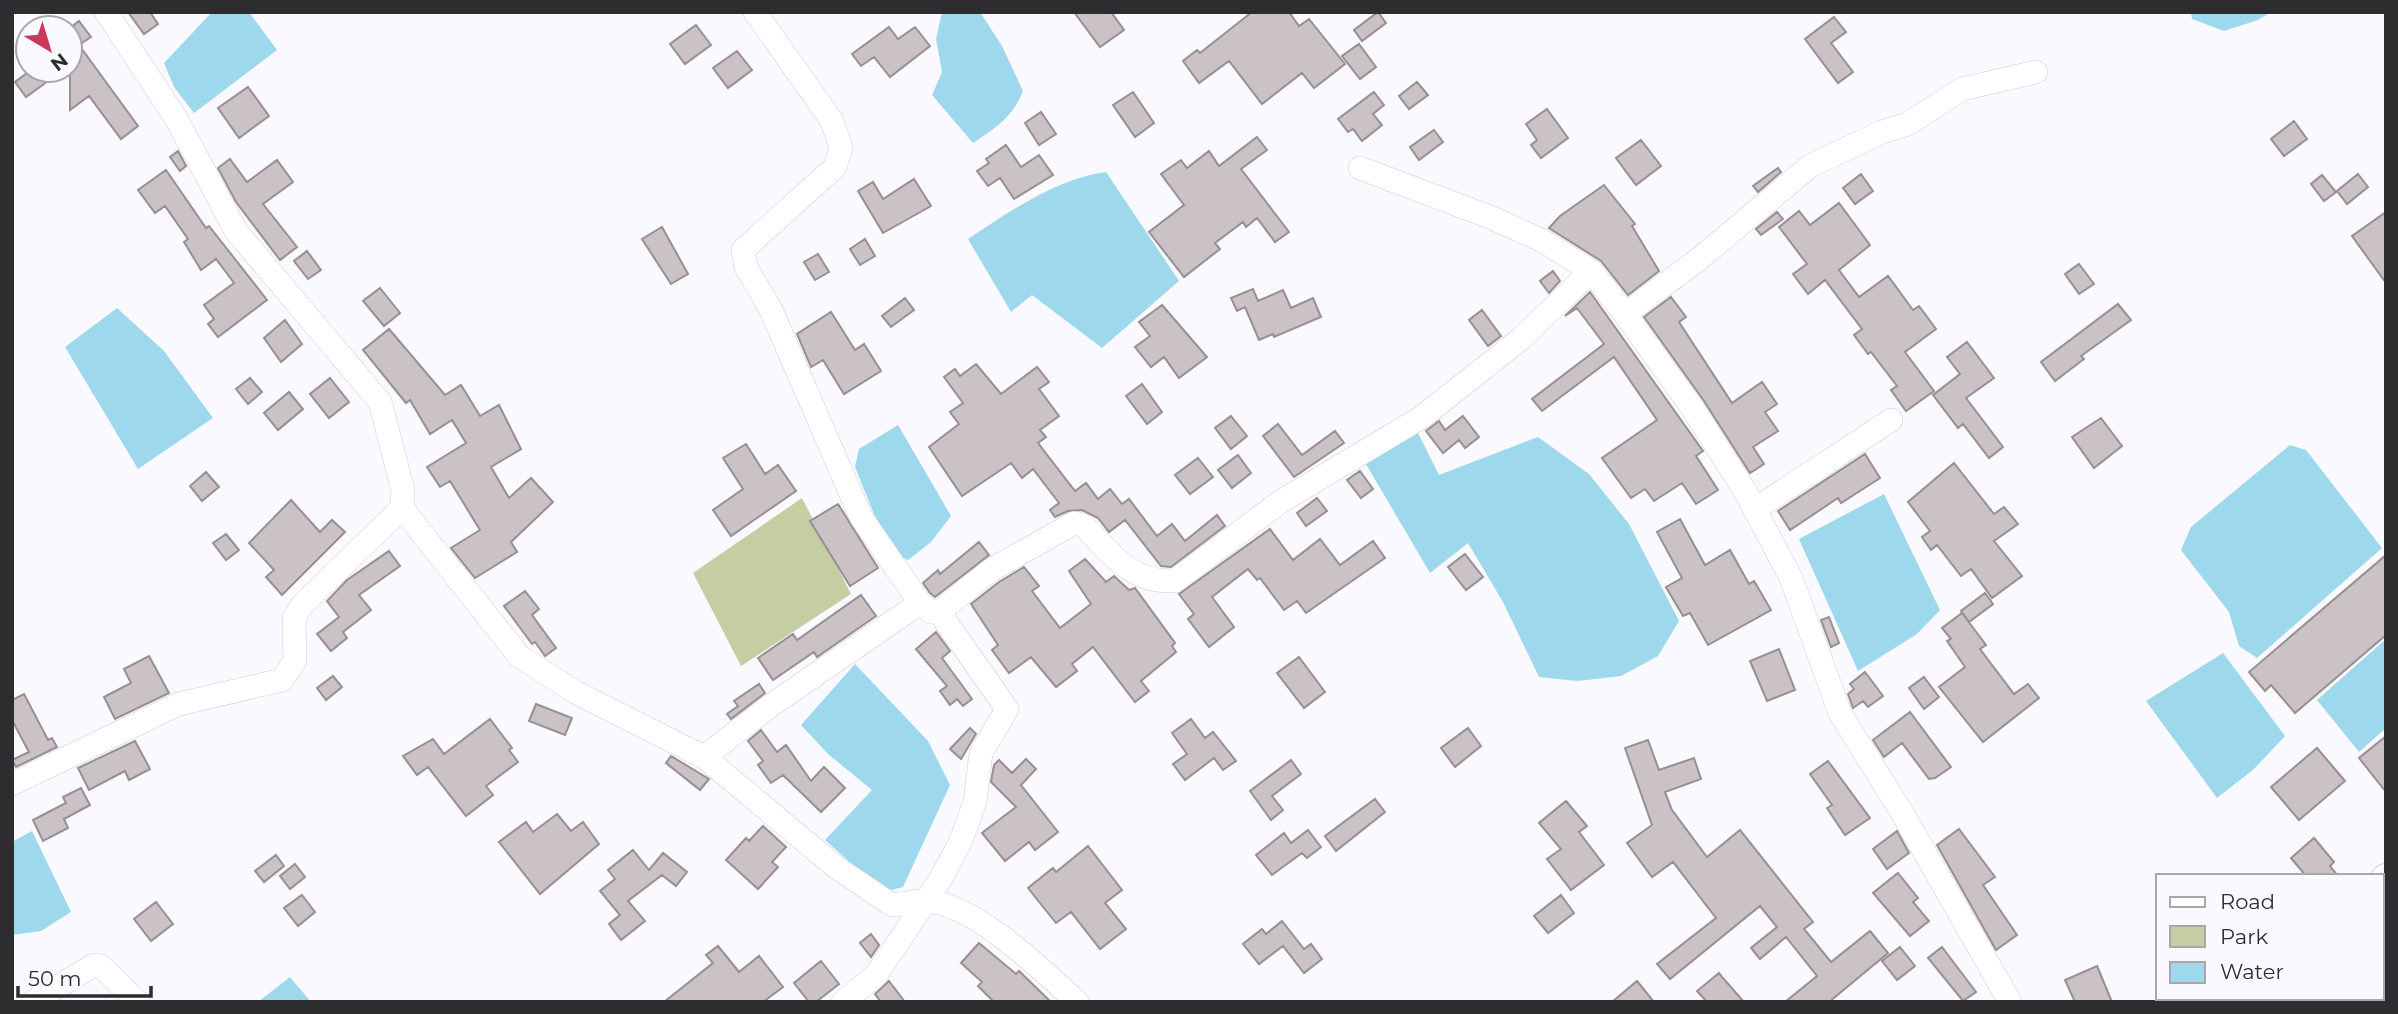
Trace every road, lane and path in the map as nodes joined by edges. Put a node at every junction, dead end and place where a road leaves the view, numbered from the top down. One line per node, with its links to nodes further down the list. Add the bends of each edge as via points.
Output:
1 (106, 12): 8 (street, via 177,120 236,230 380,402 403,490)
2 (755, 12): 10 (street, via 832,121 841,148 835,167 743,250 746,267 771,310 860,517)
3 (2036, 72): 6 (street, via 1962,89 1908,124 1810,166)
4 (1360, 168): 5 (street, via 1490,217 1543,241)
5 (1591, 271): 6 (street); 10 (street, via 1522,338 1422,417 1280,502 1175,581 1129,572 1083,525 1074,523)
6 (1625, 314): 9 (street, via 1693,409)
7 (1891, 420): 9 (street)
8 (402, 508): 11 (street, via 519,656 575,692); 12 (street, via 302,605 294,619 295,661 282,680 179,704)
9 (1754, 510): 18 (street, via 1791,578 1840,713)
10 (929, 607): 11 (street, via 770,706); 13 (street, via 1007,709 981,753 975,802 960,843)
11 (704, 757): 13 (street, via 837,868 892,905)
12 (12, 784)
13 (926, 901): 16 (street, via 876,975); 17 (street, via 960,909 1031,959)
14 (33, 1002): 15 (street, via 94,965 101,966)
15 (138, 1002)
16 (843, 1002)
17 (1077, 1002)
18 (2010, 1002)

